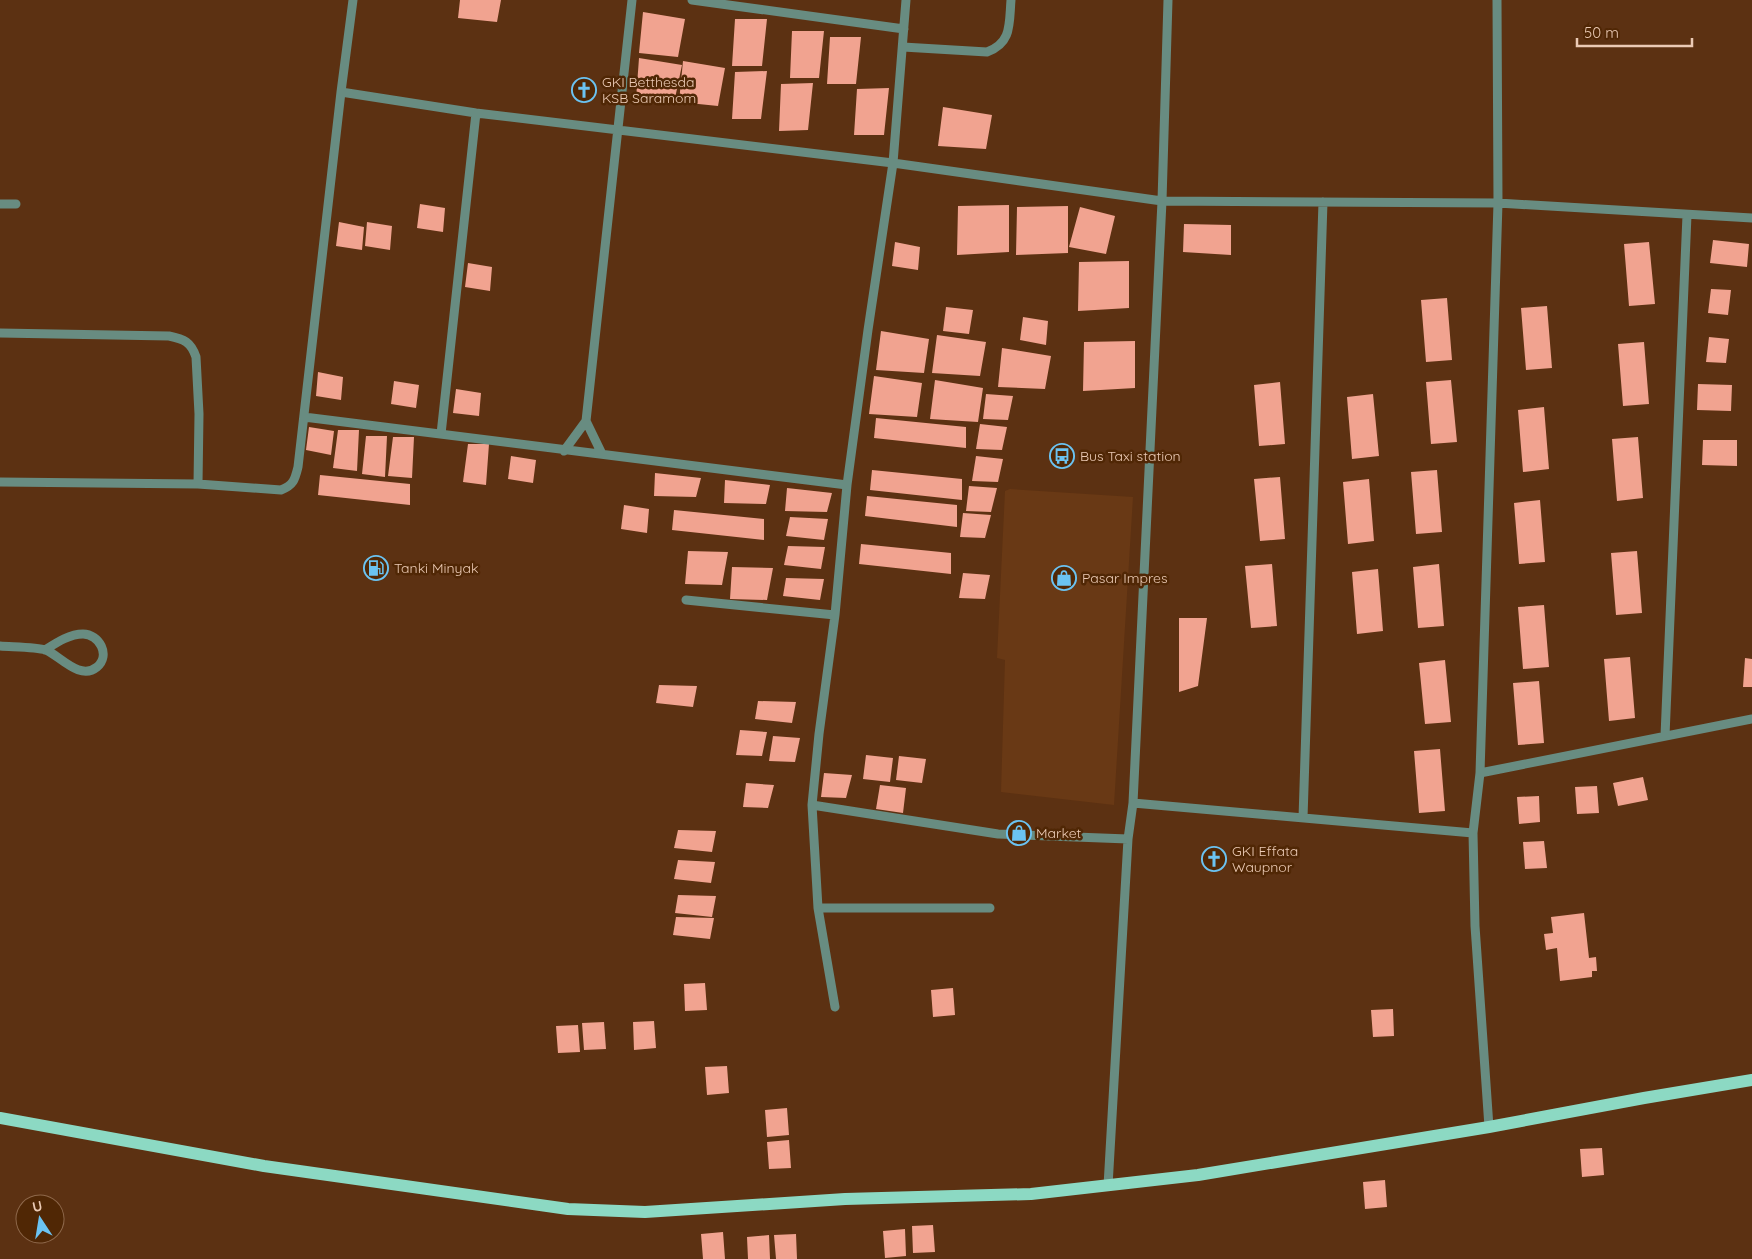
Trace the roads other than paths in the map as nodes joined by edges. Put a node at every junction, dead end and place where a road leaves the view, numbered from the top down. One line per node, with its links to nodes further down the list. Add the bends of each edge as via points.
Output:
1 (353, 0): 10 (street)
2 (632, 0): 12 (street)
3 (692, 0): 8 (street)
4 (906, 0): 8 (street)
5 (1011, 0): 9 (street, via 1007,35 998,48 987,52)
6 (1168, 0): 14 (street)
7 (1497, 0): 16 (street)
8 (904, 29): 9 (street)
9 (902, 47): 13 (street)
10 (341, 92): 11 (street); 22 (street)
11 (476, 114): 12 (street); 24 (street)
12 (619, 130): 13 (street); 23 (street)
13 (893, 163): 14 (street); 29 (street)
14 (1162, 201): 15 (street); 37 (street)
15 (1323, 202): 16 (street); 39 (street)
16 (1498, 203): 19 (street); 36 (street)
17 (0, 204): 18 (street)
18 (16, 204)
19 (1687, 215): 20 (street); 35 (street)
20 (1752, 218)
21 (0, 333): 28 (street, via 169,336 188,342 196,357)
22 (304, 418): 24 (street); 28 (street, via 298,467 289,487 281,490)
23 (586, 422): 25 (street); 26 (street)
24 (441, 434): 25 (street)
25 (564, 451): 26 (street)
26 (602, 454): 29 (street)
27 (0, 482): 28 (street)
28 (198, 484)
29 (848, 485): 31 (street)
30 (686, 600): 31 (street)
31 (835, 615): 38 (street)
32 (0, 646): 33 (street)
33 (45, 650): 33 (street, via 83,670 96,668 103,655 98,640 85,634 76,634)
34 (1752, 719): 35 (street)
35 (1665, 736): 36 (street)
36 (1480, 773): 40 (street)
37 (1133, 803): 39 (street); 41 (street)
38 (812, 805): 41 (street, via 998,834); 42 (street)
39 (1303, 818): 40 (street)
40 (1473, 833): 47 (street, via 1475,926)
41 (1128, 839): 48 (street)
42 (818, 908): 43 (street); 44 (street)
43 (990, 908)
44 (835, 1007)
45 (1752, 1080): 47 (main road)
46 (0, 1118): 48 (main road, via 264,1166 568,1209 645,1212 845,1199 1031,1194)
47 (1488, 1127): 48 (main road, via 1198,1175)
48 (1108, 1186)

